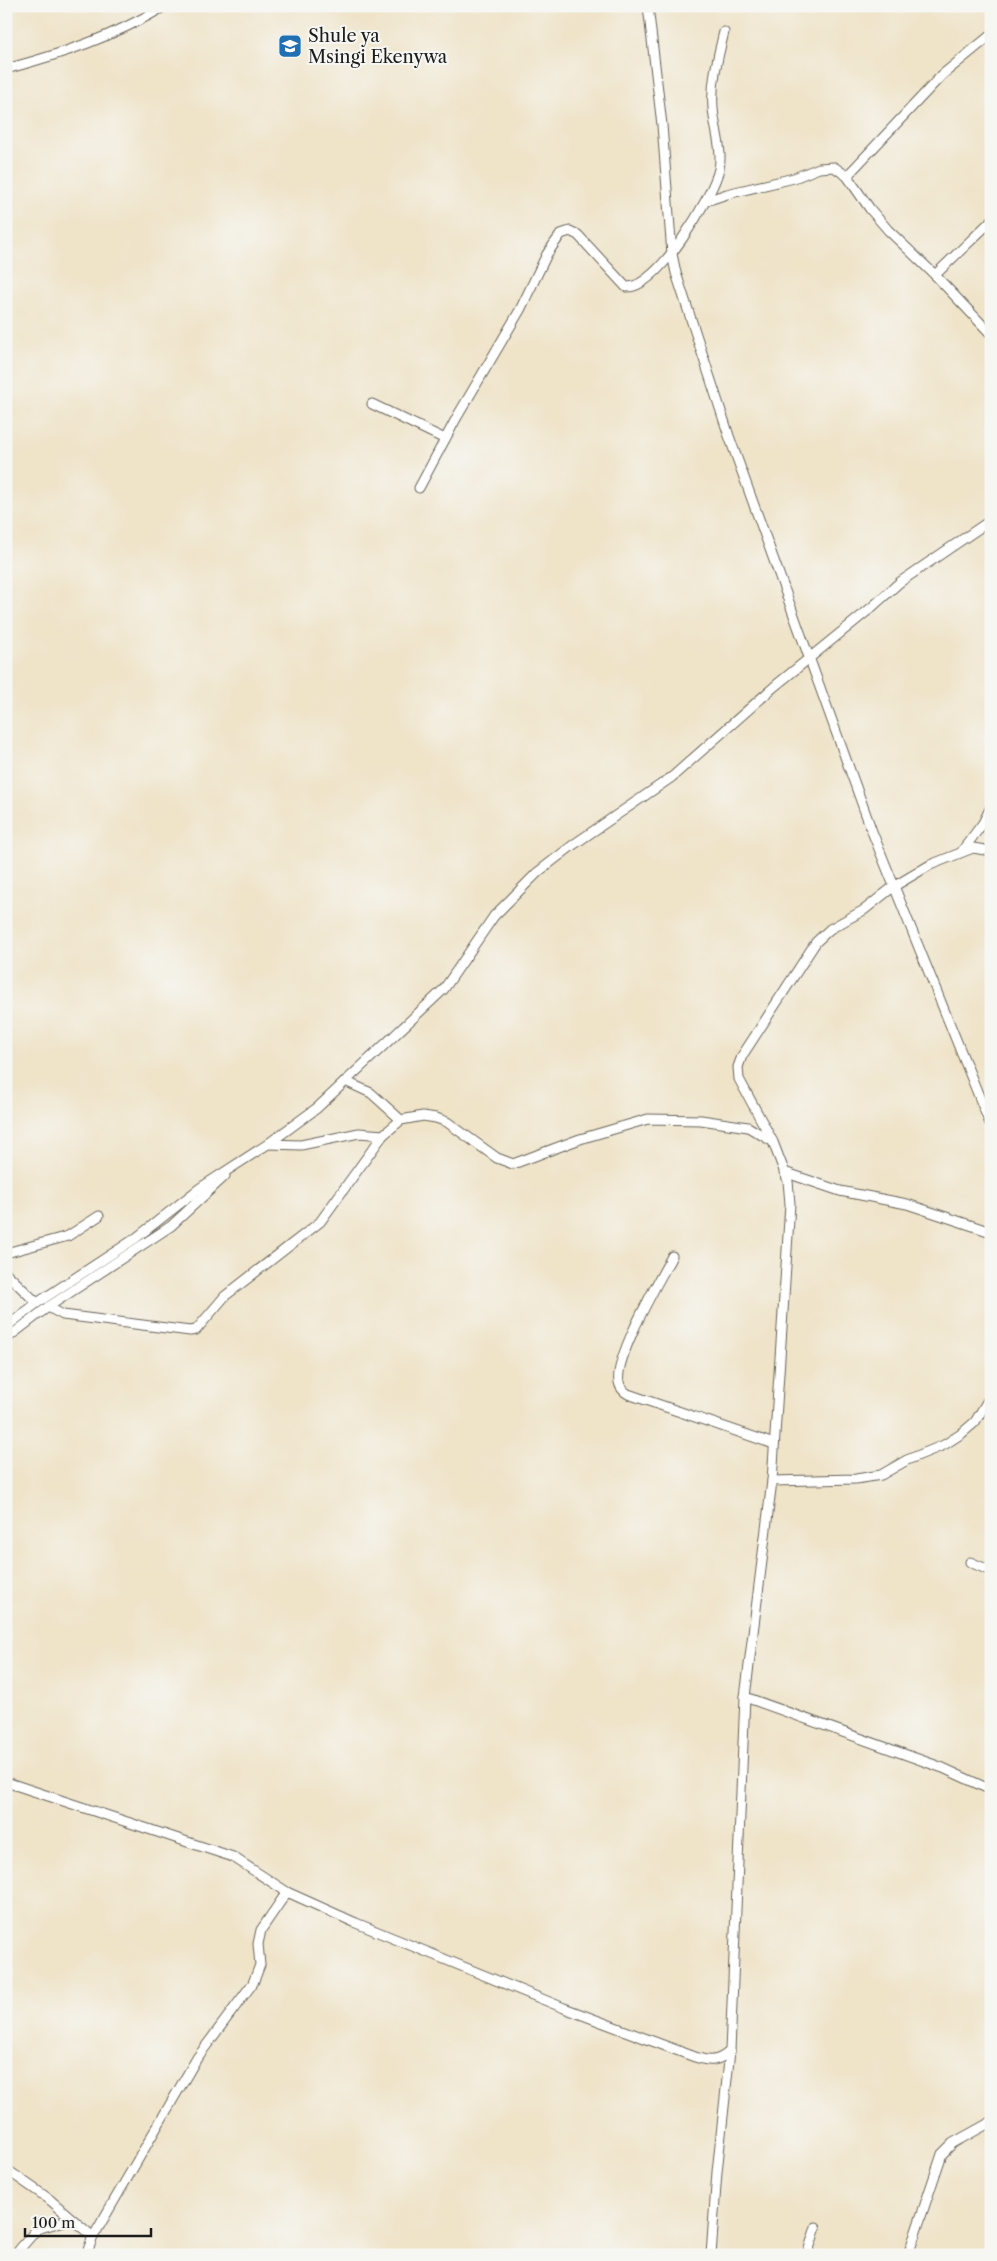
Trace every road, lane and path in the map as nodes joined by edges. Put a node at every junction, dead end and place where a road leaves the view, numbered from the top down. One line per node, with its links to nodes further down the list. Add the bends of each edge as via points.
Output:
1 (164, 6): 5 (street, via 96,41)
2 (648, 6): 9 (street)
3 (724, 32): 7 (street, via 712,93 720,166)
4 (991, 35): 6 (street, via 942,75)
5 (6, 69)
6 (847, 176): 7 (street, via 834,167 819,168 794,178); 10 (street, via 888,230)
7 (706, 201): 9 (street)
8 (991, 221): 10 (street)
9 (672, 254): 13 (street, via 654,274 637,286 626,287 578,236 570,231 562,234 547,254 515,318); 16 (street, via 729,436)
10 (934, 275): 11 (street)
11 (991, 334)
12 (372, 404): 13 (street)
13 (444, 440): 14 (street)
14 (419, 488)
15 (991, 520): 16 (street, via 900,582)
16 (809, 660): 20 (street); 21 (street, via 672,777 573,845 520,889 494,916 444,989)
17 (991, 807): 19 (street)
18 (991, 851): 19 (street, via 979,848)
19 (962, 852): 20 (street, via 930,865)
20 (893, 887): 23 (street); 25 (street, via 816,942 742,1056 738,1067 739,1079)
21 (345, 1082): 22 (street, via 371,1093); 26 (street, via 317,1108)
22 (401, 1120): 24 (street); 25 (street, via 423,1116 447,1122 497,1158 513,1164 580,1139 648,1119 701,1120 748,1127)
23 (991, 1126)
24 (383, 1135): 26 (street, via 359,1133 301,1144); 35 (street, via 320,1222 225,1296 196,1330 63,1315)
25 (773, 1142): 28 (street)
26 (268, 1144): 27 (street)
27 (239, 1161): 34 (street, via 136,1238); 35 (street, via 170,1226)
28 (784, 1172): 30 (street, via 840,1191 907,1204); 39 (street, via 790,1204)
29 (99, 1216): 31 (street, via 68,1236)
30 (991, 1232)
31 (6, 1253)
32 (672, 1256): 39 (street, via 627,1343 619,1376 621,1387 628,1394)
33 (6, 1273): 34 (street)
34 (37, 1303): 36 (street)
35 (48, 1307): 37 (street)
36 (6, 1327)
37 (6, 1339)
38 (991, 1395): 40 (street, via 975,1422 961,1434 881,1475 856,1479)
39 (774, 1444): 40 (street)
40 (772, 1481): 43 (street)
41 (970, 1562): 42 (street)
42 (991, 1571)
43 (745, 1696): 45 (street, via 944,1768); 47 (street)
44 (6, 1782): 46 (street, via 225,1854)
45 (991, 1790)
46 (287, 1892): 47 (street, via 525,1992 695,2057 714,2061); 52 (street, via 261,1930 258,1944 260,1965 253,1982 197,2058)
47 (730, 2051): 55 (street)
48 (991, 2122): 57 (street, via 953,2143 942,2154)
49 (6, 2168): 50 (street)
50 (71, 2219): 52 (street); 53 (street, via 37,2229)
51 (816, 2227): 56 (street)
52 (93, 2237): 54 (street)
53 (19, 2250)
54 (86, 2255)
55 (711, 2255)
56 (807, 2255)
57 (908, 2255)

